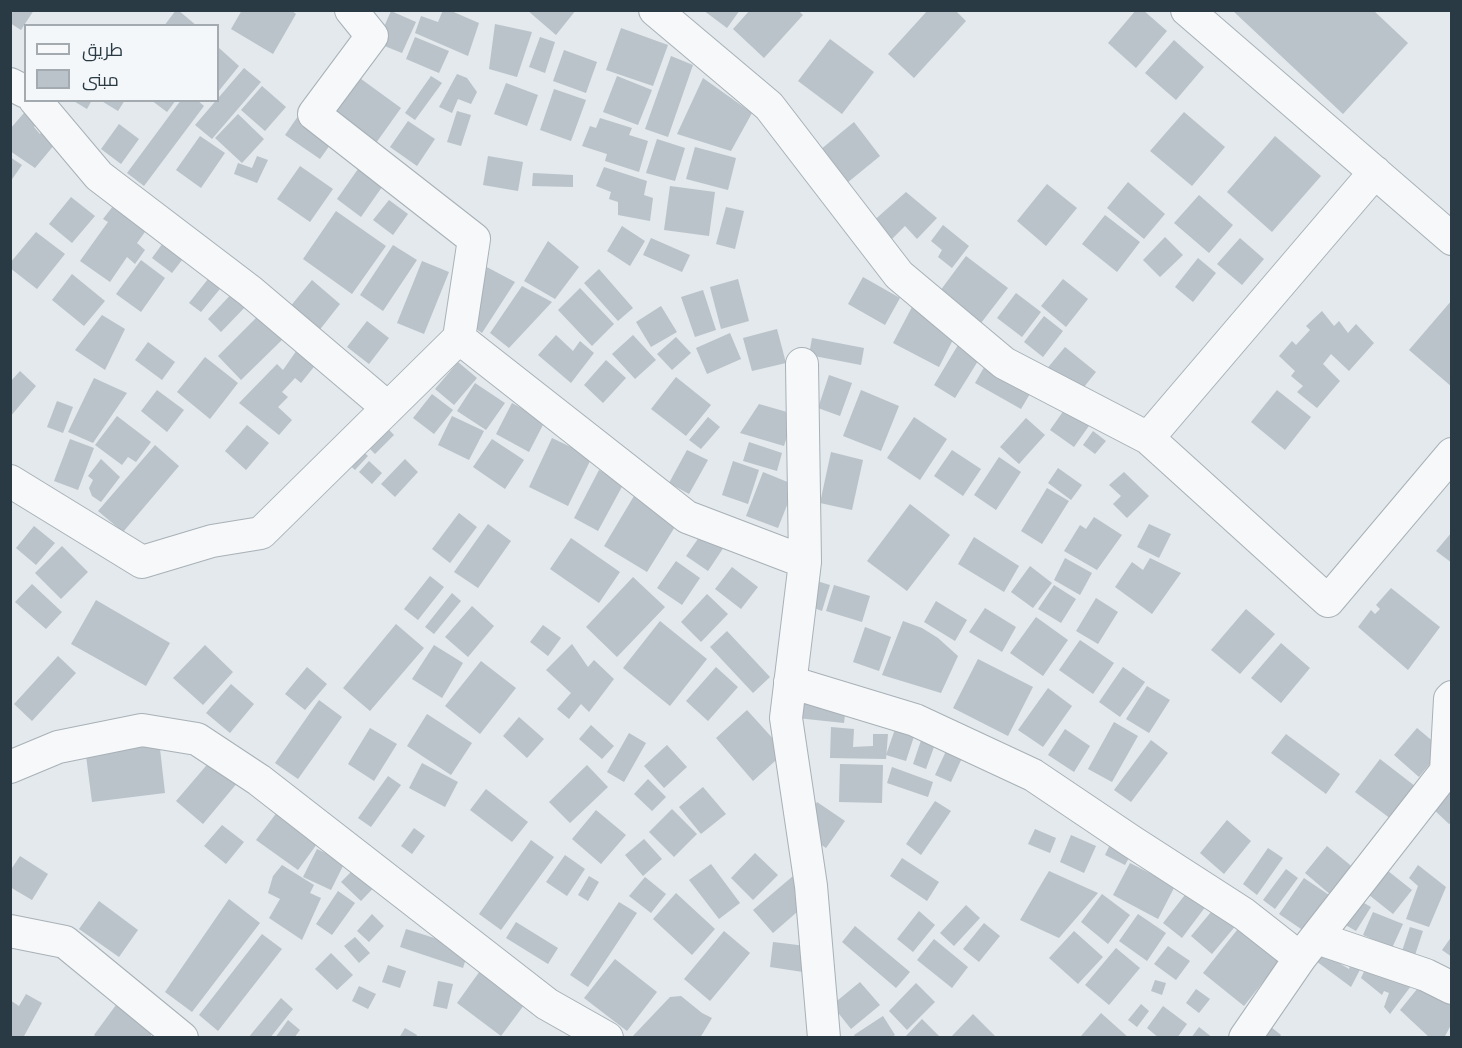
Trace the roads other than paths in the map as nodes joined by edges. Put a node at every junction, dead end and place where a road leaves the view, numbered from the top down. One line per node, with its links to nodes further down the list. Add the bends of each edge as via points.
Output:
1 (351, 10): 9 (street, via 372,36 314,114 474,239)
2 (655, 10): 12 (street, via 769,106 899,275 1004,363)
3 (1187, 10): 7 (street)
4 (10, 84): 5 (street)
5 (24, 91)
6 (37, 102): 11 (street, via 99,176 250,291)
7 (1375, 172): 8 (street); 12 (street)
8 (1452, 239)
9 (459, 338): 11 (street); 15 (street, via 687,517)
10 (802, 364): 15 (street)
11 (388, 408): 14 (street, via 261,533 212,541 142,562)
12 (1148, 438): 13 (street, via 1328,601)
13 (1452, 454)
14 (10, 481)
15 (805, 562): 16 (street)
16 (790, 682): 20 (street, via 915,720 1033,775 1244,914); 24 (street, via 786,718 812,886)
17 (1452, 698): 20 (street, via 1446,771)
18 (17, 754): 23 (street, via 142,730 197,739 259,780 547,1004)
19 (10, 931): 22 (street, via 65,942)
20 (1309, 948): 21 (street, via 1426,975); 25 (street)
21 (1452, 988)
22 (182, 1038)
23 (607, 1038)
24 (824, 1038)
25 (1245, 1038)

